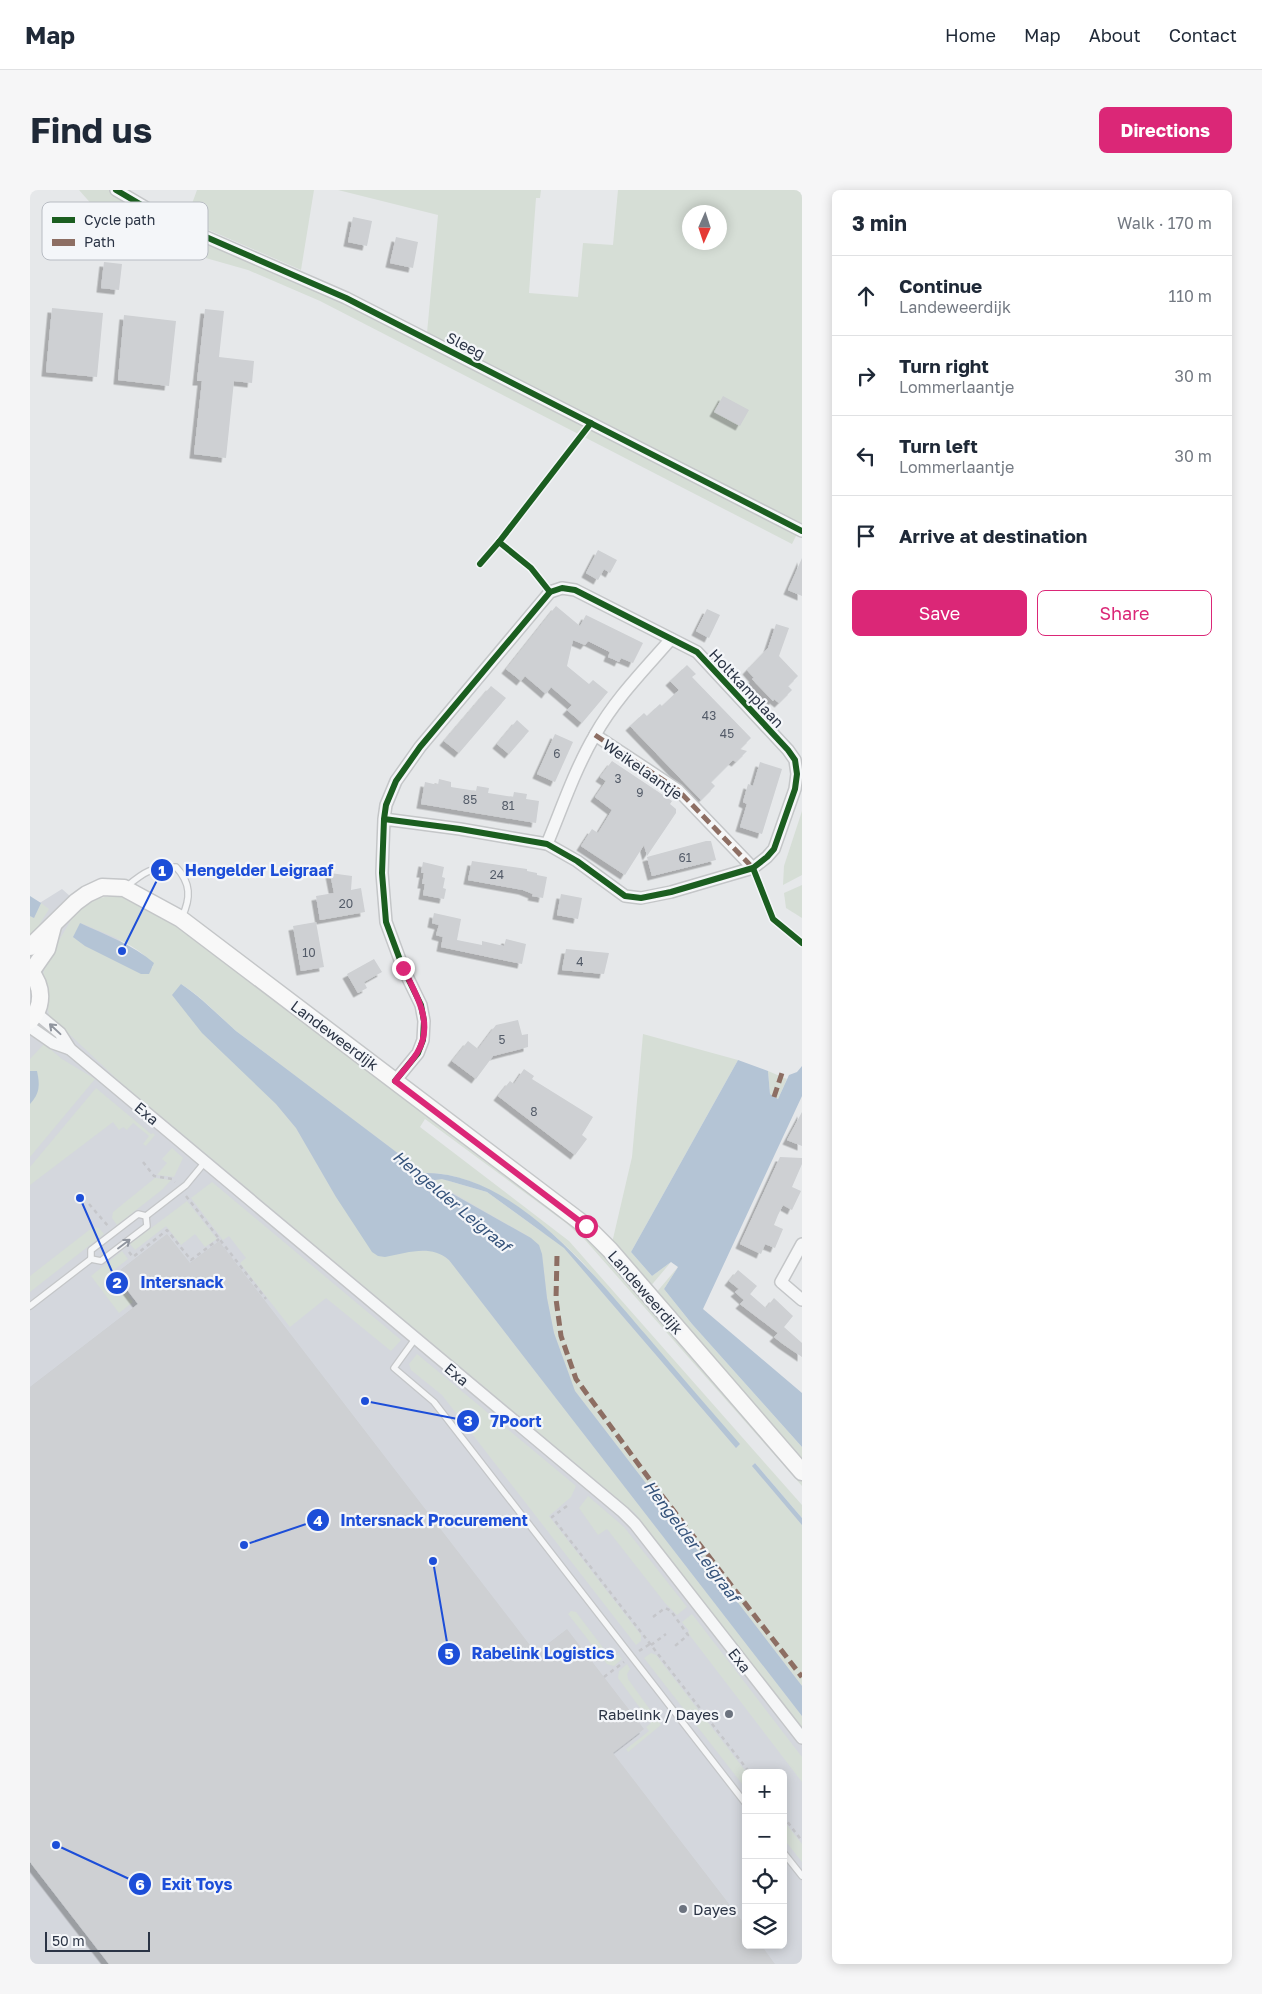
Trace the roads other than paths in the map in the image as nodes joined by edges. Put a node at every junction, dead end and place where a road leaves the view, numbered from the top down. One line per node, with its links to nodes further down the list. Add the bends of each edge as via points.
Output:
1 (116, 190): 2 (street, Sleeg)
2 (136, 202)
3 (208, 238): 4 (street, Sleeg, via 346,298)
4 (802, 531)
5 (672, 639): 6 (street, Weikelaantje, via 622,695); 7 (street, Holtkamplaan, via 575,590 562,588 550,592 420,747 396,781); 9 (street, Holtkamplaan, via 697,652 795,760 795,789 774,848)
6 (595, 735): 8 (street, Weikelaantje); 9 (street, Weikelaantje, via 678,790)
7 (384, 819): 8 (street, Holtkamplaan); 16 (street, via 382,873 386,922 421,1005 424,1021 423,1040 418,1053)
8 (547, 844): 9 (street, Holtkamplaan, via 625,896 641,898)
9 (753, 868)
10 (124, 888): 11 (street, Landeweerdijk); 11 (lane, via 144,872 159,867 176,868 184,875 189,887 188,904); 12 (street, Landeweerdijk, via 102,887 87,894)
11 (181, 918): 16 (street, Landeweerdijk)
12 (53, 926): 13 (street, Landeweerdijk); 14 (street, Landeweerdijk, via 47,949)
13 (30, 947)
14 (30, 971): 15 (street, via 40,991 40,1002)
15 (32, 1020): 17 (street, Exa, via 60,1033 70,1049)
16 (395, 1081): 24 (street, Landeweerdijk, via 586,1226)
17 (205, 1162): 18 (lane, via 181,1190); 23 (street, Exa)
18 (146, 1216): 20 (lane, via 138,1214 91,1250); 20 (lane, one-way to 18, via 100,1261 147,1226)
19 (802, 1244): 21 (street, via 781,1282)
20 (91, 1259): 22 (lane)
21 (802, 1300)
22 (30, 1306)
23 (415, 1339): 25 (street, Exa, via 635,1524); 26 (lane, via 394,1368 434,1402)
24 (802, 1472)
25 (802, 1738)
26 (742, 1799)
27 (787, 1857): 28 (lane)
28 (802, 1876)

